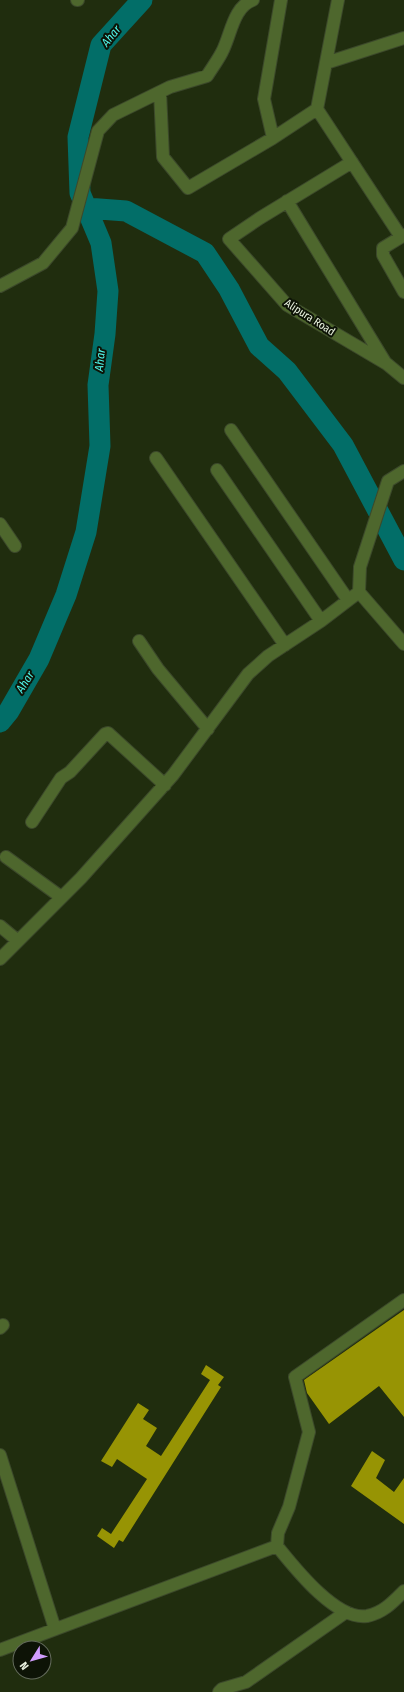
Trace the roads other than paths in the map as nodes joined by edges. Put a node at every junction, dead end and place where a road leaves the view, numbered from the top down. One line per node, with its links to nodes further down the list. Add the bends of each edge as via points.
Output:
1 (253, 0): 6 (street, via 245,3 232,23 222,51 207,76)
2 (281, 0): 8 (street, via 264,100)
3 (338, 0): 5 (street)
4 (404, 38): 5 (street)
5 (326, 63): 7 (street)
6 (160, 92): 8 (street, via 163,157 188,188); 12 (street, via 113,115 98,131 72,228 43,263)
7 (317, 109): 8 (street); 9 (street)
8 (273, 138)
9 (352, 162): 10 (street); 11 (street)
10 (287, 200): 14 (street); 14 (street, Alipura Road, via 229,239 287,305)
11 (402, 236): 13 (street, via 383,248 383,255)
12 (0, 286)
13 (404, 292)
14 (387, 364): 15 (street, Alipura Road)
15 (404, 378)
16 (231, 430): 23 (street)
17 (156, 458): 27 (street)
18 (217, 470): 24 (street)
19 (404, 471): 22 (street, via 388,481 360,567)
20 (0, 524): 21 (street)
21 (15, 546)
22 (359, 592): 23 (street); 26 (street)
23 (348, 600): 24 (street)
24 (321, 621): 27 (street)
25 (139, 641): 28 (street, via 158,669)
26 (404, 644)
27 (285, 645): 28 (street, via 248,674)
28 (208, 729): 29 (street)
29 (165, 785): 30 (street, via 108,733 62,778); 32 (street)
30 (32, 822)
31 (6, 857): 32 (street)
32 (61, 897): 34 (street)
33 (0, 926): 34 (street)
34 (18, 941): 35 (street)
35 (0, 959)
36 (404, 1300): 38 (street, via 295,1377 309,1432 289,1507 278,1532)
37 (0, 1455): 41 (street)
38 (277, 1546): 40 (street, via 322,1596); 41 (street)
39 (404, 1590): 40 (street, via 390,1606 378,1612 365,1616)
40 (346, 1612): 43 (street, via 246,1682 222,1689)
41 (55, 1629): 42 (street)
42 (0, 1650)
43 (220, 1692)

